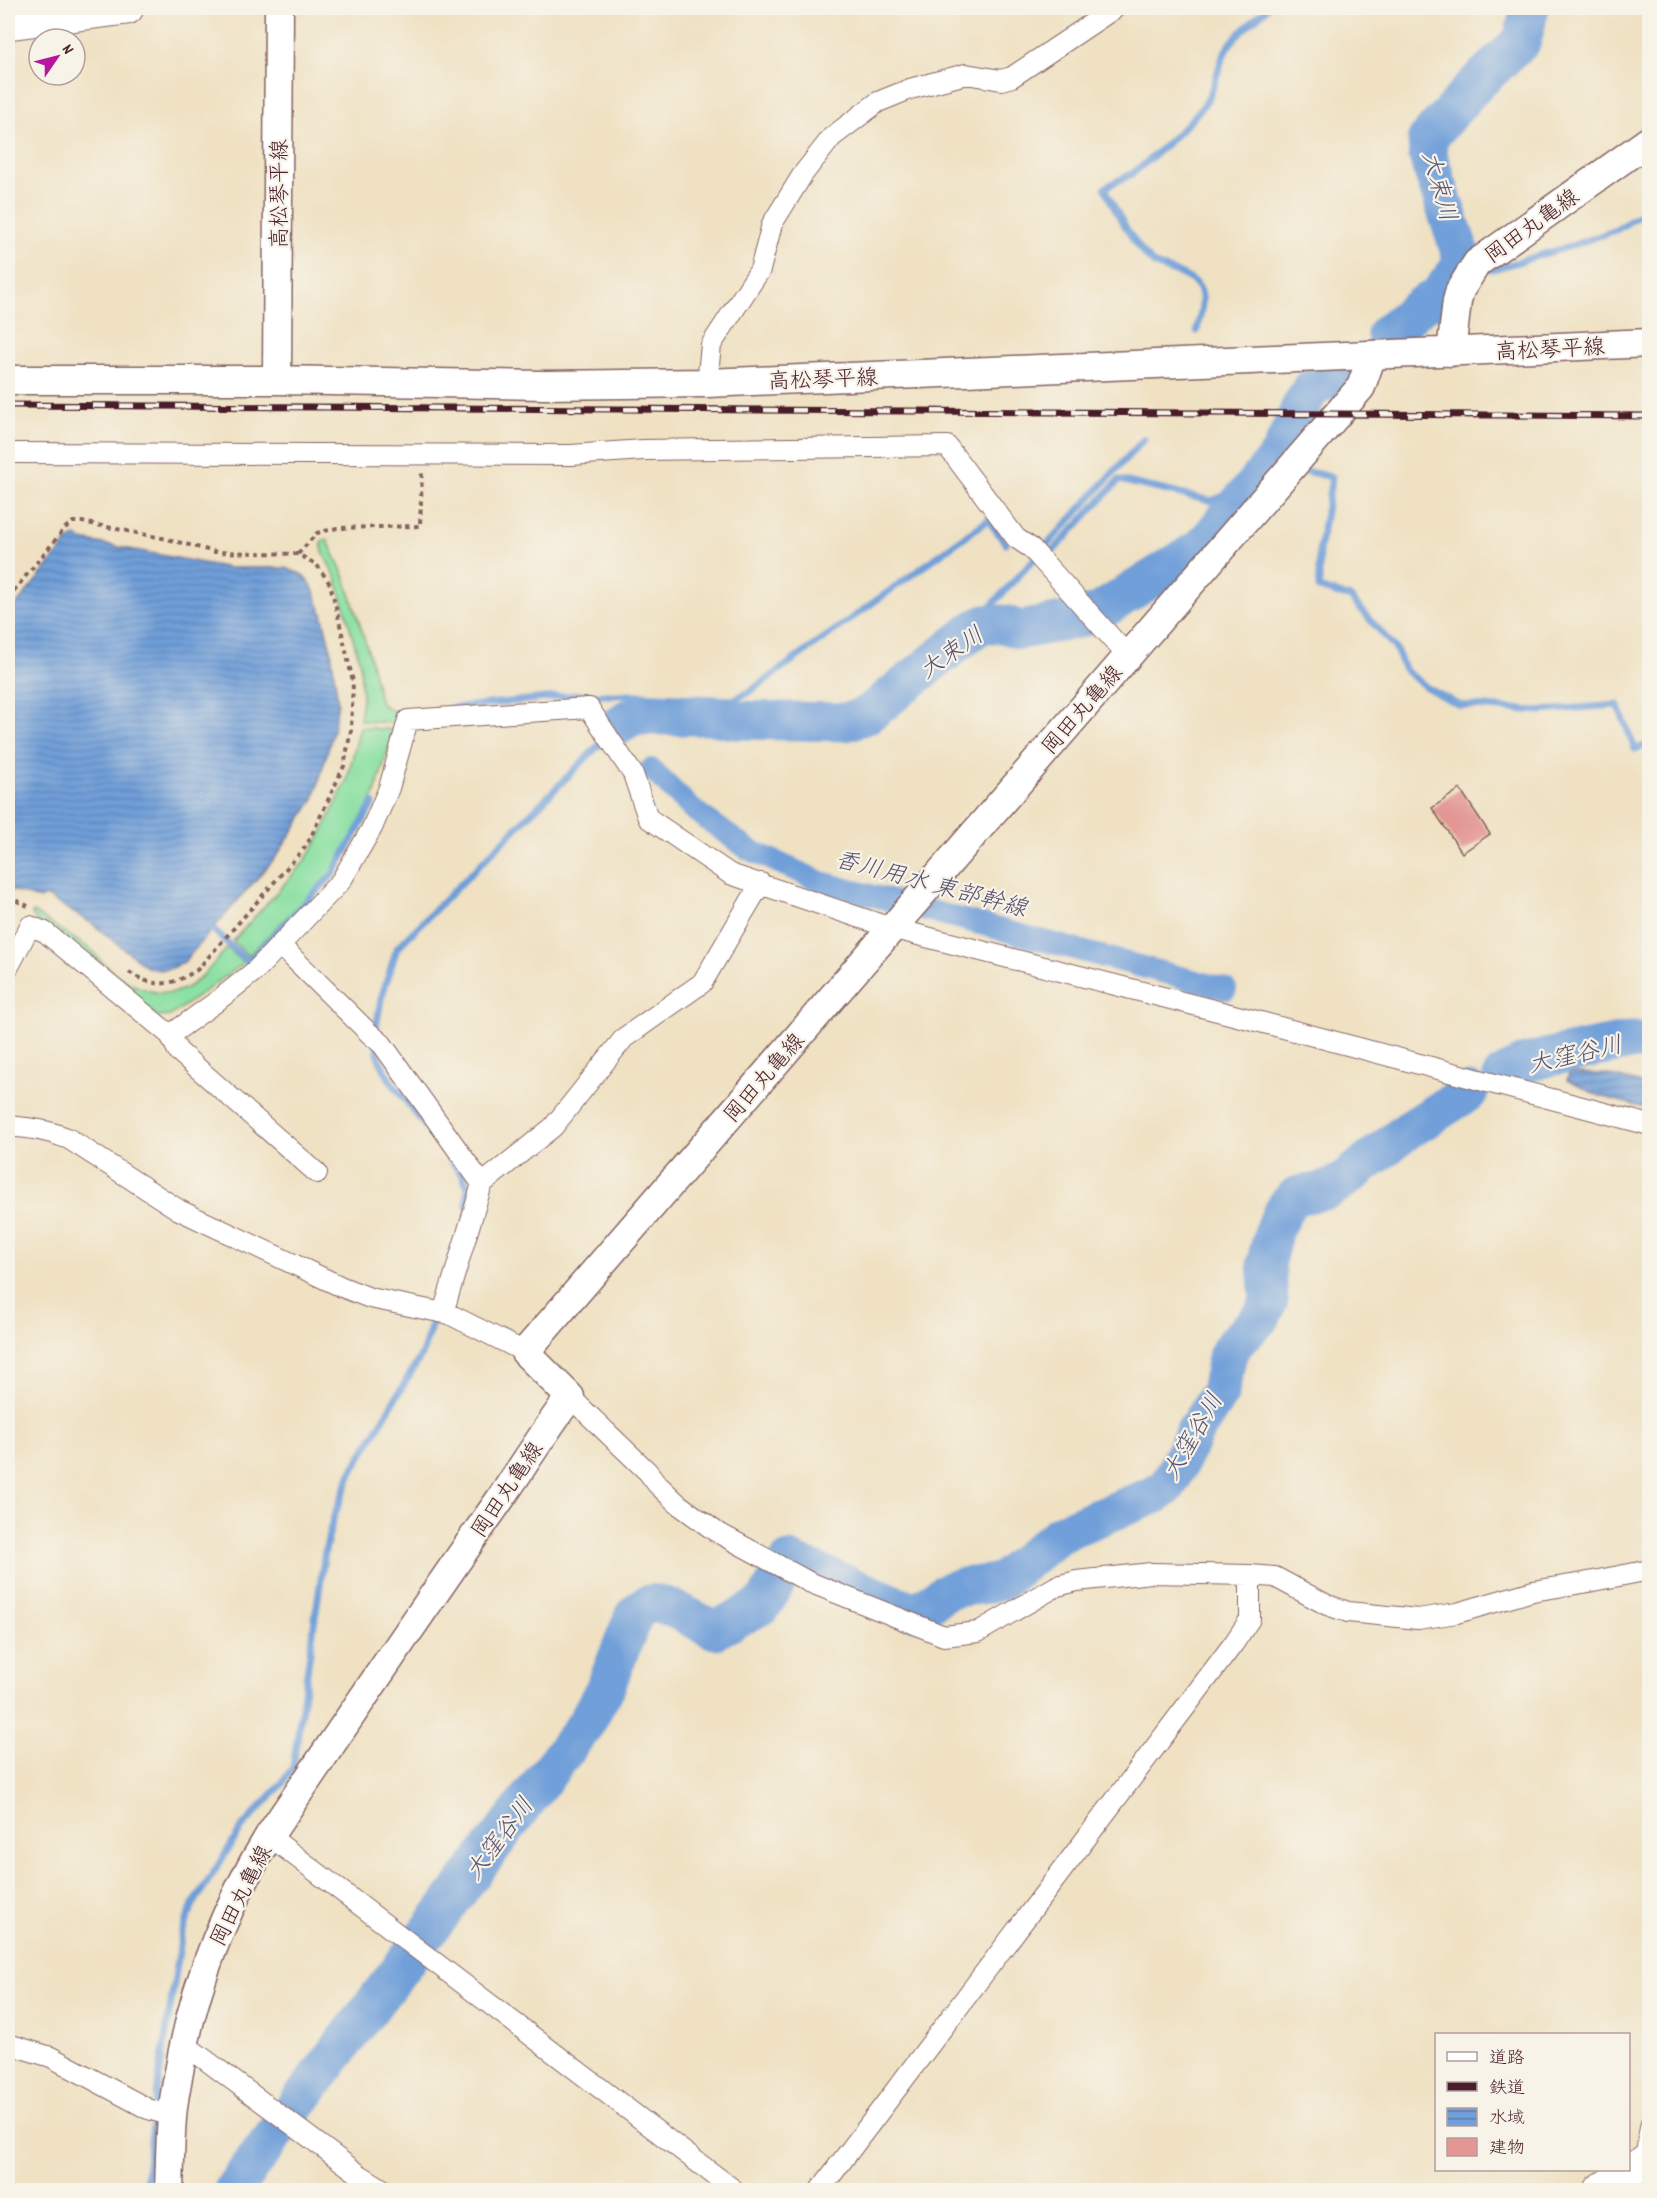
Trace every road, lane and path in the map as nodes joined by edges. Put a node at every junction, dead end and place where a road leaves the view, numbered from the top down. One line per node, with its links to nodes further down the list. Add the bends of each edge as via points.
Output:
1 (127, 8): 4 (highway)
2 (279, 8): 10 (main road, 高松琴平線)
3 (1115, 8): 11 (street, via 1012,77 1001,80 966,74 910,89 878,102 832,137 802,174 772,224 760,270 711,345)
4 (8, 23)
5 (1650, 140): 7 (main road, 岡田丸亀線, via 1477,262 1456,301)
6 (1650, 343): 7 (main road, 高松琴平線)
7 (1451, 352): 8 (main road)
8 (1369, 356): 11 (main road, 高松琴平線); 16 (main road, 岡田丸亀線, via 1361,387)
9 (8, 380): 10 (main road, 高松琴平線)
10 (277, 380): 11 (main road, 高松琴平線, via 544,385)
11 (707, 383)
12 (8, 453): 13 (street)
13 (422, 454): 14 (path, via 420,526 338,528 317,533); 16 (street, via 947,446 1016,538 1037,554)
14 (298, 554): 15 (path, via 215,552 73,522); 23 (path, via 317,565 330,584 352,682 351,730 344,766 307,845 197,970 179,981 157,985)
15 (8, 598)
16 (1127, 655): 20 (main road, 岡田丸亀線)
17 (761, 883): 20 (street); 21 (street, via 730,874 648,818 633,774 589,708 408,720 389,788 372,828 341,881); 28 (street, via 702,983 624,1038 554,1127)
18 (8, 897): 19 (path)
19 (36, 910)
20 (896, 922): 25 (street); 30 (main road, 岡田丸亀線)
21 (280, 945): 24 (street, via 256,970); 28 (street, via 376,1038)
22 (8, 968): 24 (street, via 30,926 45,932)
23 (124, 969)
24 (170, 1035): 27 (street, via 178,1052)
25 (1650, 1125)
26 (8, 1126): 29 (street, via 51,1131 69,1139 179,1210 342,1287 370,1298)
27 (317, 1173)
28 (482, 1184): 29 (street)
29 (437, 1312): 30 (street, via 449,1314)
30 (525, 1352): 31 (main road)
31 (570, 1397): 33 (street, via 671,1498 715,1531 809,1582 944,1636 978,1632 1057,1586 1077,1581 1151,1572); 34 (main road, 岡田丸亀線)
32 (1650, 1570): 33 (street, via 1533,1591 1457,1613 1418,1619 1348,1612 1275,1578)
33 (1250, 1575): 43 (street, via 1250,1619 1234,1643)
34 (270, 1836): 35 (main road, 岡田丸亀線, via 224,1918 198,1985); 42 (street)
35 (183, 2043): 37 (main road, 岡田丸亀線); 41 (street)
36 (8, 2044): 37 (street, via 51,2058)
37 (160, 2112): 40 (main road, 岡田丸亀線)
38 (1650, 2126): 39 (street)
39 (1648, 2162): 44 (highway)
40 (170, 2190)
41 (384, 2190)
42 (734, 2190)
43 (820, 2190)
44 (1601, 2190)

